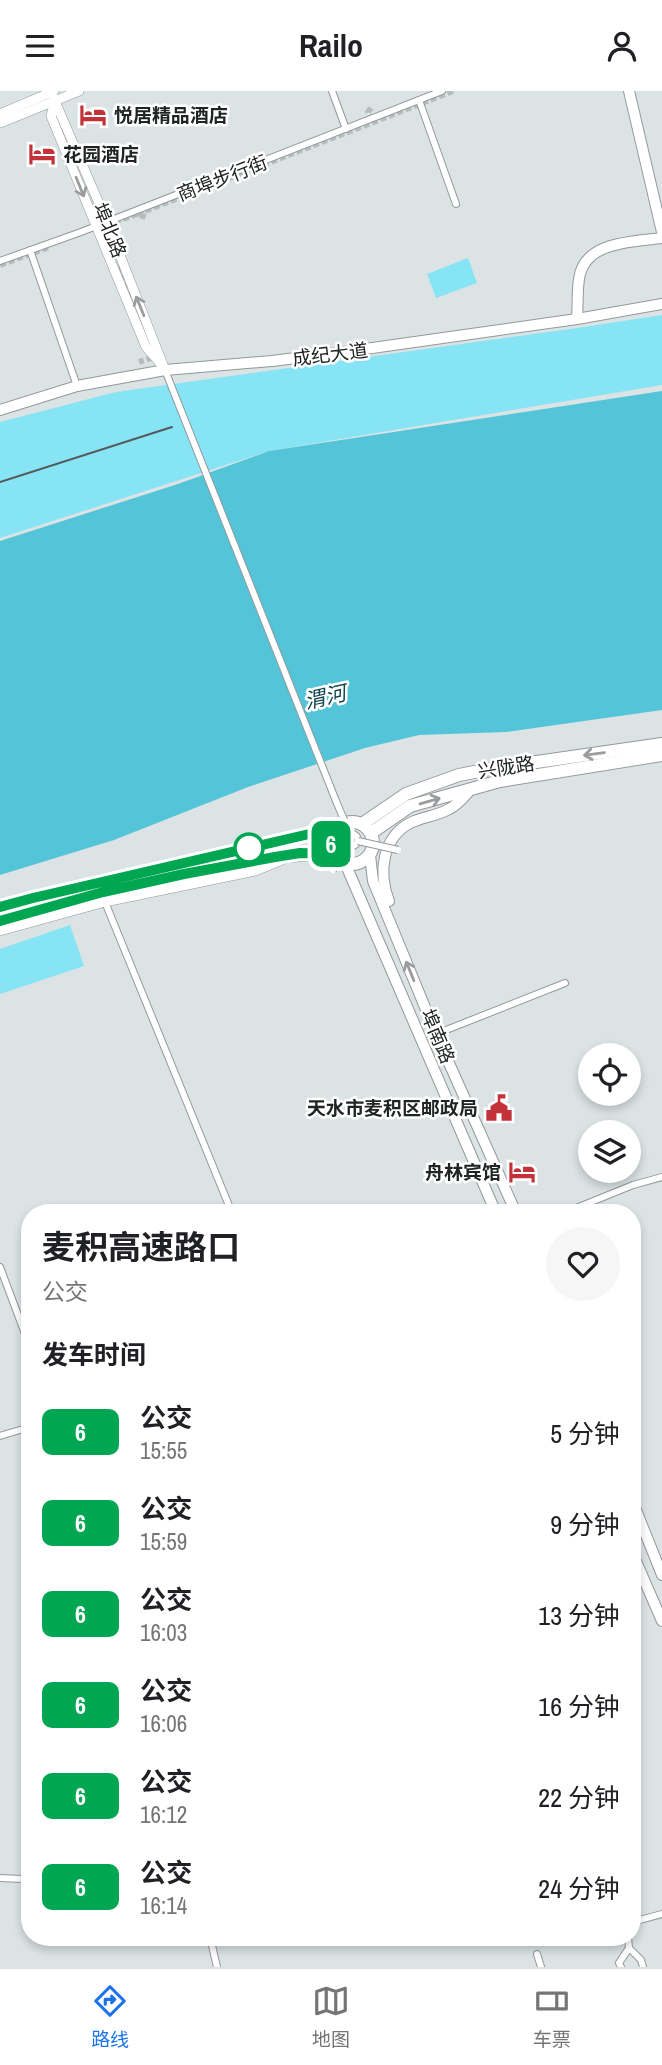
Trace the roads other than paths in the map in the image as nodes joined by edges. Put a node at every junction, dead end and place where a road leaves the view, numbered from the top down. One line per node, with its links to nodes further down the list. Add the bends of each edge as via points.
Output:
1 (79, 91): 5 (main road)
2 (332, 91): 9 (street)
3 (442, 91): 6 (street, 商埠步行街)
4 (629, 91): 13 (main road)
5 (53, 95): 7 (main road); 8 (main road); 11 (main road, 埠北路); 12 (main road, one-way to 12, via 51,116)
6 (419, 100): 9 (street, 商埠步行街); 10 (street)
7 (0, 114)
8 (0, 123)
9 (346, 128): 11 (street, 商埠步行街)
10 (456, 204)
11 (107, 222): 12 (street, 商埠步行街); 19 (main road, 埠北路, one-way to 11)
12 (96, 227): 15 (street, 商埠步行街); 19 (main road, via 146,347)
13 (662, 232)
14 (662, 238): 18 (main road, via 605,247 593,254 579,277)
15 (30, 250): 16 (street, 商埠步行街); 20 (street)
16 (0, 261)
17 (662, 305): 18 (main road, 成纪大道)
18 (578, 319): 19 (main road, 成纪大道, via 320,355)
19 (165, 370): 20 (main road, 成纪大道); 27 (street, bridge)
20 (77, 386): 21 (main road, 成纪大道)
21 (0, 411)
22 (662, 744): 25 (highway, 兴陇路, one-way to 25, via 458,775 406,794)
23 (662, 755): 24 (highway, 兴陇路)
24 (473, 787): 25 (highway, 兴陇路, one-way to 24, via 410,806); 43 (main road, via 447,811 413,822 390,839 383,879)
25 (366, 829): 26 (highway, via 349,822); 33 (highway, via 373,844)
26 (333, 834): 32 (highway); 35 (highway, via 318,832)
27 (349, 834): 28 (street, bridge, via 356,835); 29 (street, bridge)
28 (358, 841): 29 (street, bridge); 30 (street, bridge)
29 (349, 845): 36 (street, bridge)
30 (398, 851)
31 (300, 853): 32 (highway); 35 (highway); 38 (main road, via 255,871)
32 (334, 854): 34 (highway)
33 (370, 855): 34 (highway, via 359,863); 37 (main road, 埠南路)
34 (345, 863): 39 (main road, 埠南路)
35 (185, 868): 40 (highway); 41 (highway)
36 (332, 870)
37 (379, 895): 39 (main road, via 370,895); 43 (main road, 埠南路)
38 (105, 902): 42 (main road); 47 (street)
39 (363, 903): 48 (main road, 埠南路)
40 (0, 907)
41 (0, 921)
42 (0, 931)
43 (401, 948): 45 (main road, 埠南路, one-way to 43)
44 (565, 983): 45 (street)
45 (436, 1034): 49 (main road, 埠南路)
46 (662, 1177): 50 (street)
47 (228, 1204)
48 (492, 1204)
49 (512, 1204)
50 (586, 1204)
51 (0, 1267): 52 (street)
52 (21, 1323)
53 (21, 1430): 54 (street)
54 (0, 1436)
55 (641, 1522): 57 (main road)
56 (641, 1573): 58 (main road)
57 (662, 1575)
58 (662, 1621)
59 (0, 1878): 60 (street)
60 (21, 1879)
61 (662, 1914): 62 (street)
62 (641, 1920)
63 (212, 1946): 66 (street)
64 (629, 1948): 68 (street); 69 (street)
65 (537, 1954): 67 (street)
66 (217, 1967)
67 (541, 1967)
68 (621, 1967)
69 (643, 1967)

